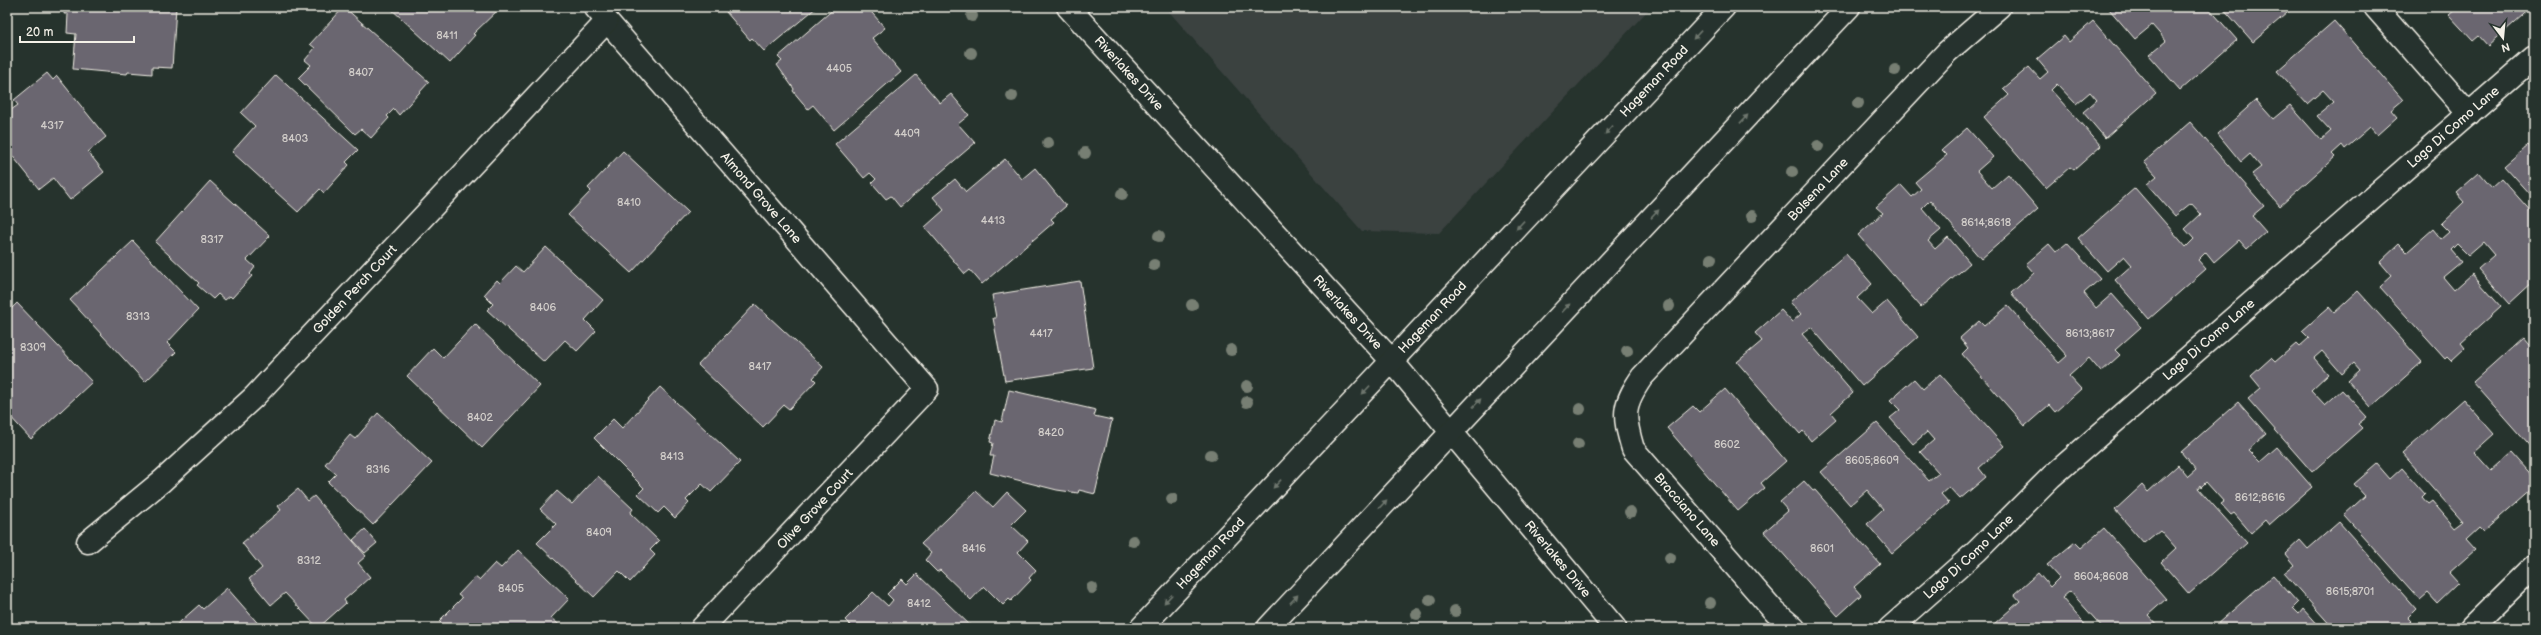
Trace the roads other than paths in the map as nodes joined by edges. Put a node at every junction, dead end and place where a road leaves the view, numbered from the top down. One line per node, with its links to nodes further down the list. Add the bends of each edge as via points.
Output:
1 (1068, 7): 9 (street, Riverlakes Drive)
2 (1724, 7): 9 (street, Hageman Road, one-way to 9)
3 (1849, 7): 12 (street, one-way to 3)
4 (1999, 7): 10 (street, Bolsena Lane, via 1947,52)
5 (2375, 7): 8 (street)
6 (601, 14): 11 (street, Almond Grove Lane); 13 (street, Golden Perch Court, via 254,397 162,482)
7 (2534, 57): 8 (street, Lago Di Como Lane)
8 (2469, 114): 20 (street, Lago Di Como Lane, via 2051,477 1977,551)
9 (1392, 361): 12 (street, Riverlakes Drive); 16 (street, Hageman Road, one-way to 16)
10 (1642, 376): 19 (street, Bracciano Lane, via 1628,397 1625,421 1633,449 1775,612)
11 (927, 389): 15 (street, Olive Grove Court)
12 (1450, 431): 17 (street, one-way to 12); 18 (street, Riverlakes Drive)
13 (88, 542)
14 (2534, 566): 21 (street)
15 (702, 628)
16 (1142, 628)
17 (1268, 628)
18 (1615, 628)
19 (1794, 628)
20 (1890, 628)
21 (2471, 628)

